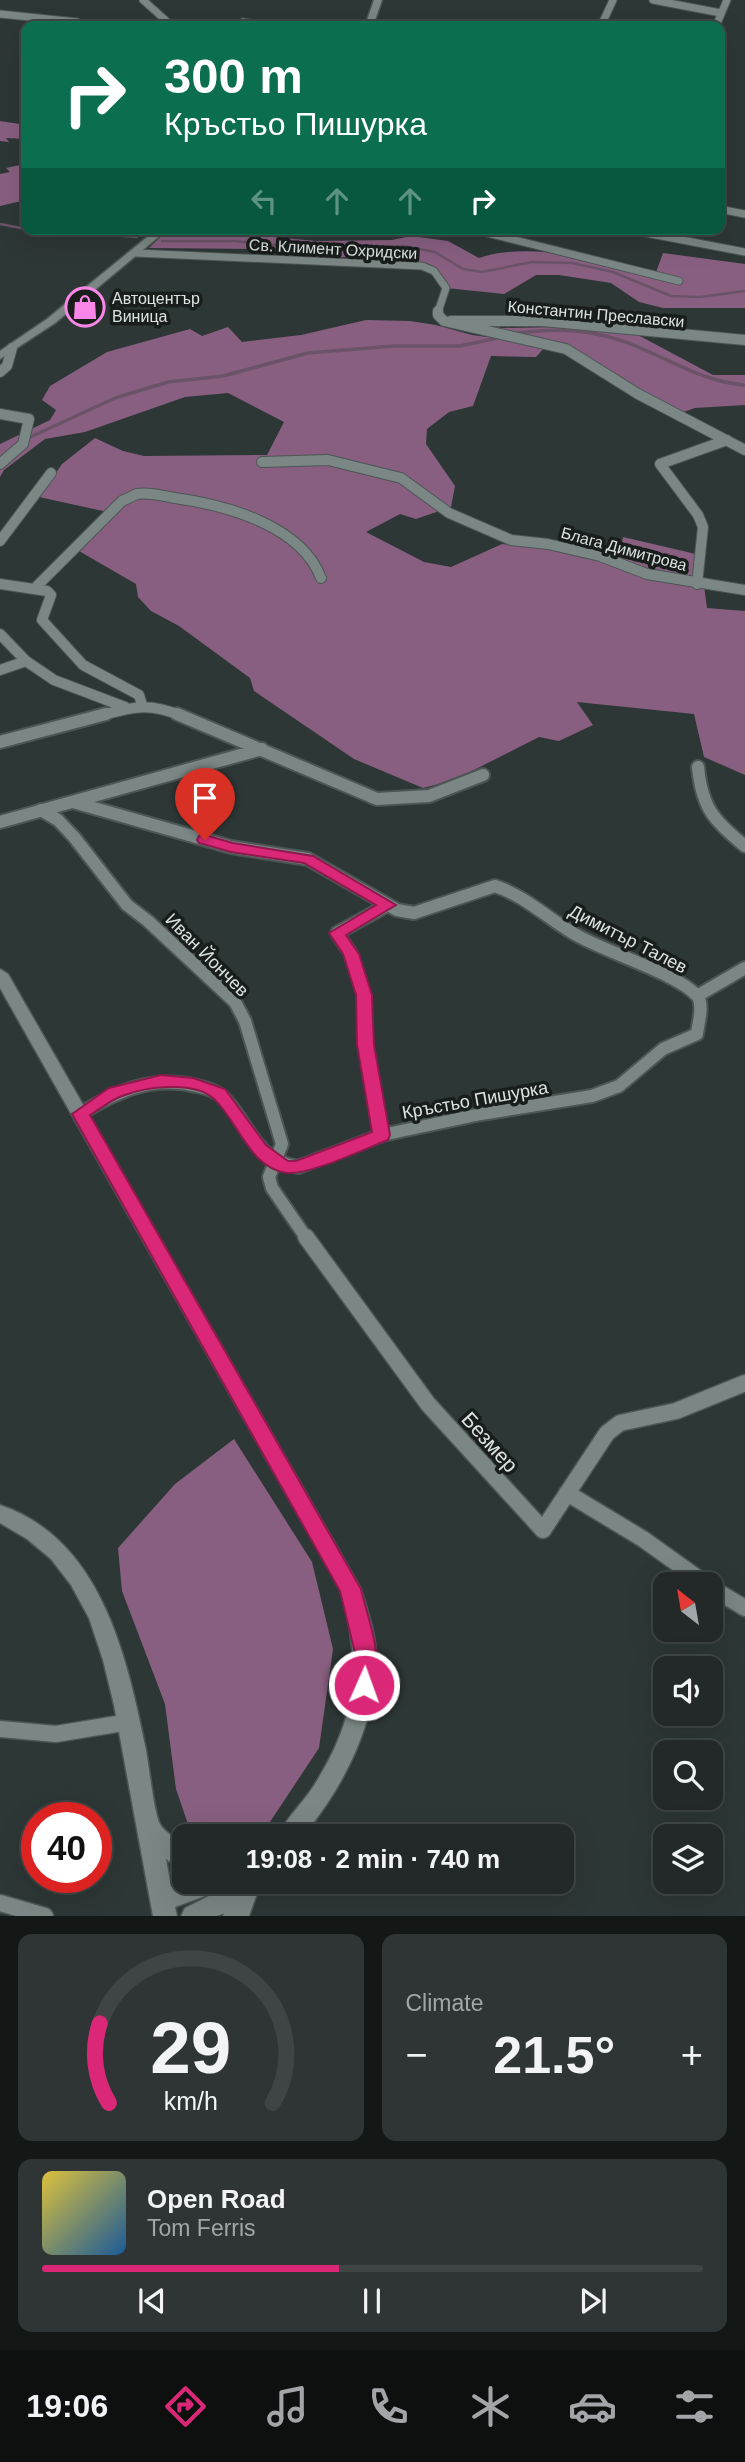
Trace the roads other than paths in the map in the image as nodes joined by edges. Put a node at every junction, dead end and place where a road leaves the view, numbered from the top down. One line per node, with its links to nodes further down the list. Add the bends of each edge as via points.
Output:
1 (143, 0): 9 (street)
2 (378, 0): 10 (street)
3 (613, 0): 11 (street)
4 (653, 0): 6 (street)
5 (727, 0): 6 (street)
6 (721, 13): 12 (street)
7 (0, 14): 8 (street)
8 (67, 21)
9 (166, 21)
10 (371, 21)
11 (603, 21)
12 (718, 21)
13 (725, 210): 14 (street)
14 (745, 214)
15 (155, 235): 19 (street)
16 (495, 235): 20 (street)
17 (656, 235): 18 (street)
18 (745, 252)
19 (136, 253): 21 (street, Св. Климент Охридски, via 422,266 434,271 446,288 438,316); 23 (street)
20 (679, 281)
21 (444, 321): 22 (street, Константин Преславски, via 543,321); 28 (street, via 566,349 638,394)
22 (745, 340)
23 (12, 348): 24 (street); 25 (street, via 7,366)
24 (0, 356)
25 (0, 372)
26 (0, 414): 27 (street, via 29,419)
27 (24, 440): 31 (street)
28 (727, 440): 29 (street); 37 (street, via 660,464 703,527)
29 (745, 450)
30 (262, 462): 37 (street, Блага Димитрова, via 328,460 401,478 449,513 492,534 600,556 647,575)
31 (0, 464)
32 (51, 473): 33 (street)
33 (4, 528): 34 (street)
34 (0, 541)
35 (321, 578): 38 (street, via 319,567 304,549 244,514 138,494 122,501)
36 (0, 584): 38 (street)
37 (697, 584): 39 (street, Блага Димитрова)
38 (37, 587): 43 (street, via 51,595 42,620 68,650 83,664 139,695)
39 (745, 590)
40 (0, 634): 41 (street)
41 (26, 661): 42 (street); 44 (street, via 54,680)
42 (0, 670)
43 (142, 705): 44 (street); 46 (street, via 160,707)
44 (125, 708): 45 (street)
45 (0, 742)
46 (262, 749): 48 (street, via 377,799 429,796); 49 (street)
47 (698, 767): 52 (street, via 703,805 714,821)
48 (483, 775)
49 (73, 802): 50 (street); 53 (street, Димитър Талев, via 231,847 308,859)
50 (41, 810): 51 (street); 60 (street, Иван Йончев, via 74,837 127,905 235,1002 245,1021 282,1144)
51 (0, 822)
52 (745, 846)
53 (388, 905): 56 (street, Димитър Талев, via 414,913 495,886 530,902 573,934 670,978); 59 (street, via 337,933 351,954 364,995 366,1045)
54 (745, 968): 56 (street)
55 (0, 974): 58 (street)
56 (697, 996): 57 (street, Димитър Талев, via 701,1005)
57 (696, 1034): 59 (street, Кръстьо Пишурка, via 663,1049 618,1086 592,1096)
58 (80, 1114): 60 (street, via 128,1087 161,1080 193,1084 227,1100); 69 (street, via 351,1589 366,1653 364,1685 350,1742)
59 (382, 1135): 60 (street, Кръстьо Пишурка, via 298,1167)
60 (273, 1161): 62 (street, Безмер, via 272,1188 350,1302 462,1444 543,1530)
61 (745, 1383): 62 (street, Безмер, via 676,1411 620,1423 607,1433)
62 (567, 1493): 64 (street)
63 (0, 1513): 67 (street, via 63,1558 83,1586 109,1639)
64 (689, 1572)
65 (723, 1595): 66 (street)
66 (745, 1608)
67 (129, 1722): 68 (street, via 56,1734); 70 (street)
68 (0, 1729)
69 (298, 1824)
70 (149, 1829): 71 (street); 76 (street)
71 (172, 1849)
72 (192, 1894): 76 (street)
73 (234, 1894): 78 (street)
74 (244, 1894): 79 (main road)
75 (0, 1903): 77 (street)
76 (163, 1909)
77 (45, 1916)
78 (193, 1916)
79 (236, 1916)

